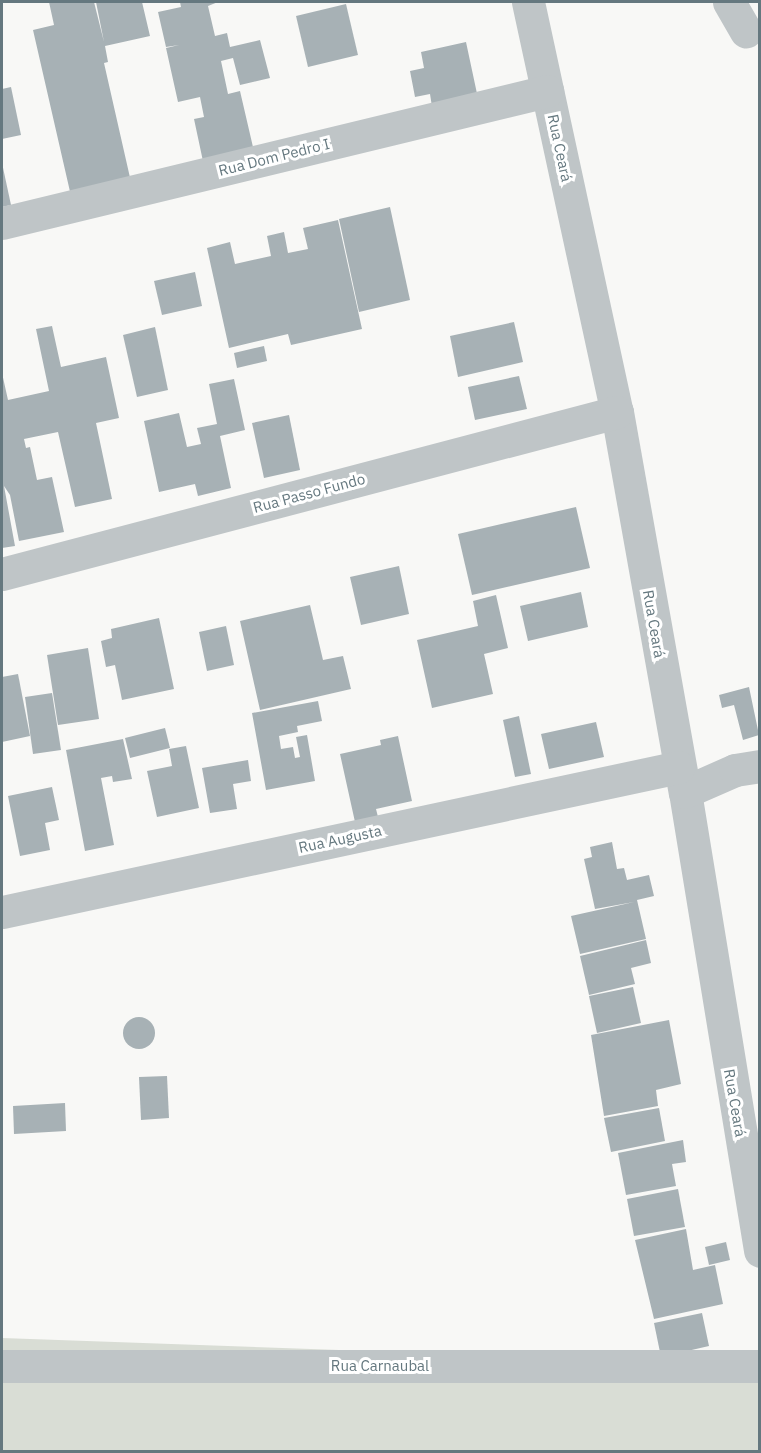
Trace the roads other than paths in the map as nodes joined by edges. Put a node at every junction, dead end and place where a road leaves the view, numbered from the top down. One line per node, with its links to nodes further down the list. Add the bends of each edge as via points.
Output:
1 (528, 2): 4 (street, Rua Ceará)
2 (729, 2): 3 (street)
3 (746, 32)
4 (547, 91): 5 (street, Rua Dom Pedro I); 6 (street, Rua Ceará)
5 (2, 223)
6 (617, 412): 7 (street, Rua Passo Fundo); 9 (street, Rua Ceará)
7 (2, 574)
8 (759, 766): 9 (street, Rua Augusta)
9 (682, 779): 10 (street, Rua Augusta); 11 (street, Rua Ceará)
10 (2, 912)
11 (759, 1251)
12 (2, 1366): 13 (street, Rua Carnaubal)
13 (759, 1366)

